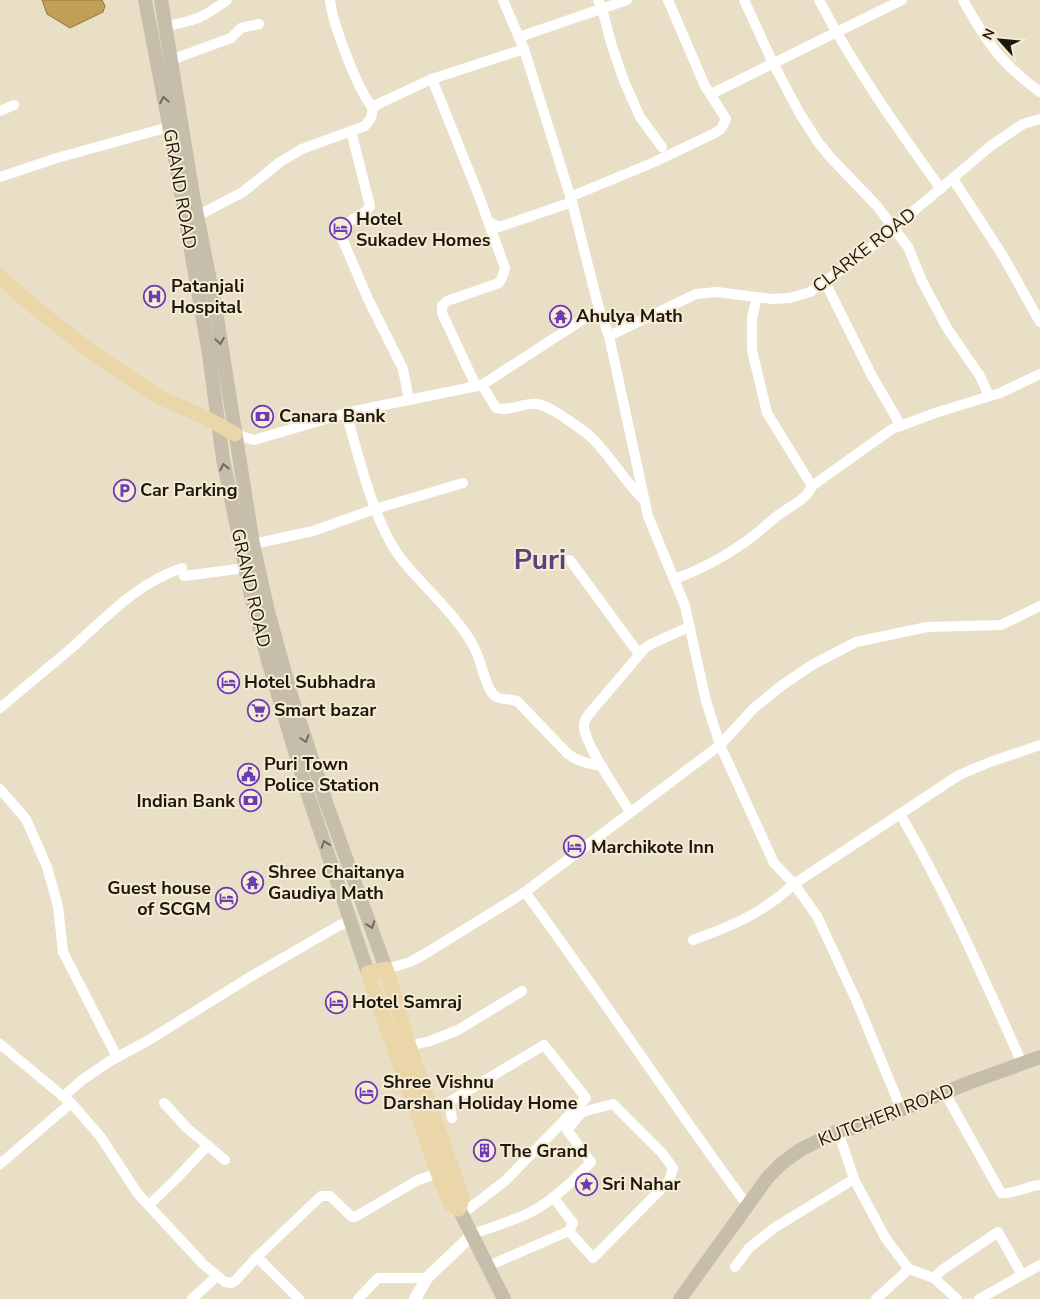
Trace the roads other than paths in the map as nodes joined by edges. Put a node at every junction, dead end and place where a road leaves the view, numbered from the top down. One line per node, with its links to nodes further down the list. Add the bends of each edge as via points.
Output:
1 (145, 0): 27 (main road, GRAND ROAD, one-way to 1)
2 (161, 0): 14 (main road, GRAND ROAD)
3 (227, 0): 14 (street, via 204,16)
4 (330, 0): 24 (street, via 336,26 362,94)
5 (503, 0): 16 (street)
6 (627, 0): 12 (street)
7 (668, 0): 22 (street)
8 (744, 0): 19 (street)
9 (819, 0): 15 (street)
10 (963, 0): 21 (street, via 991,47)
11 (896, 1): 15 (street)
12 (600, 4): 16 (street); 29 (street, via 624,81 640,117)
13 (259, 24): 18 (street, via 242,28 231,38)
14 (166, 26): 18 (main road, GRAND ROAD)
15 (836, 32): 19 (street); 32 (street)
16 (519, 37): 17 (street)
17 (524, 49): 20 (street); 33 (street)
18 (171, 60): 34 (main road, GRAND ROAD)
19 (773, 64): 22 (street); 36 (street, via 818,142)
20 (432, 79): 24 (street); 35 (street)
21 (1040, 92)
22 (711, 94): 33 (street, via 726,119 721,129)
23 (14, 105): 25 (street)
24 (373, 108): 28 (street, via 369,123)
25 (0, 111)
26 (1040, 119): 31 (street, CLARKE ROAD, via 1022,124)
27 (170, 126): 30 (street); 48 (main road, GRAND ROAD)
28 (351, 131): 34 (street, via 280,162 243,192); 46 (street, via 370,206 343,226 341,236 403,369)
29 (662, 147)
30 (0, 177)
31 (953, 178): 32 (street, CLARKE ROAD); 41 (street)
32 (941, 189): 36 (street, CLARKE ROAD)
33 (571, 200): 35 (street, via 498,227); 40 (street)
34 (197, 216): 50 (main road, GRAND ROAD, one-way to 50)
35 (489, 222): 44 (street, via 505,268 502,278 499,283 446,301 442,306 442,313)
36 (894, 228): 38 (street, CLARKE ROAD); 45 (street, via 908,247 947,328 980,376)
37 (0, 276): 48 (main road, via 100,358 159,397)
38 (825, 282): 39 (street, CLARKE ROAD, via 810,292 790,298); 49 (street)
39 (757, 297): 42 (street, CLARKE ROAD, via 717,292 696,294); 52 (street, via 752,318 752,350 766,412)
40 (599, 308): 42 (street); 44 (street)
41 (1040, 322)
42 (608, 336): 53 (street)
43 (1040, 374): 45 (street)
44 (479, 386): 46 (street); 53 (street, via 496,408 502,410 537,404 548,407 575,425 592,437)
45 (989, 396): 49 (street)
46 (409, 400): 47 (street)
47 (346, 413): 50 (street, via 254,440); 54 (street)
48 (218, 425): 50 (main road); 57 (main road, GRAND ROAD, one-way to 48)
49 (901, 426): 52 (street, via 892,429)
50 (235, 434): 55 (main road, GRAND ROAD)
51 (463, 483): 54 (street)
52 (812, 486): 58 (street, via 808,495 749,539 714,562)
53 (645, 501): 58 (street)
54 (376, 509): 55 (street, via 313,531); 65 (street, via 399,556 437,597 471,643 491,691 500,698 517,701 576,760)
55 (253, 544): 73 (main road, GRAND ROAD, one-way to 73, via 292,698)
56 (570, 560): 61 (street)
57 (245, 568): 62 (street, via 164,574 148,582); 71 (main road, GRAND ROAD, one-way to 57, via 296,755)
58 (674, 579): 60 (street)
59 (1040, 606): 63 (street, via 1001,626 927,627 856,642 781,686 754,708)
60 (689, 626): 61 (street, via 651,644); 63 (street)
61 (639, 654): 65 (street, via 583,726)
62 (0, 708)
63 (720, 744): 67 (street); 69 (street, via 774,862)
64 (1040, 745): 68 (street, via 960,775)
65 (602, 766): 67 (street)
66 (0, 790): 78 (street, via 26,818 47,867 58,906 64,952)
67 (630, 812): 70 (street)
68 (900, 814): 69 (street); 80 (street, via 963,933)
69 (794, 884): 72 (street, via 750,917); 84 (street, via 817,916)
70 (524, 892): 73 (street, via 423,955); 95 (street, via 582,969)
71 (351, 921): 74 (main road, GRAND ROAD); 78 (street)
72 (693, 940)
73 (386, 969): 74 (main road); 77 (main road, GRAND ROAD)
74 (368, 973): 90 (main road, GRAND ROAD)
75 (522, 991): 77 (street, via 458,1030)
76 (0, 1044): 82 (street)
77 (409, 1046): 96 (main road, GRAND ROAD, via 462,1198)
78 (117, 1057): 82 (street, via 88,1076)
79 (1040, 1057): 80 (main road, KUTCHERI ROAD)
80 (1022, 1063): 81 (main road, KUTCHERI ROAD)
81 (944, 1093): 84 (main road, KUTCHERI ROAD); 92 (street, via 1001,1193)
82 (67, 1100): 89 (street); 94 (street, via 100,1136 138,1194)
83 (164, 1103): 87 (street)
84 (902, 1110): 86 (main road, KUTCHERI ROAD)
85 (452, 1118): 96 (street, via 449,1102 544,1045 586,1098 505,1180)
86 (838, 1131): 91 (street); 95 (main road, KUTCHERI ROAD, via 782,1162)
87 (208, 1145): 88 (street); 94 (street)
88 (225, 1160)
89 (0, 1164)
90 (438, 1173): 96 (main road, GRAND ROAD, via 452,1204); 99 (street, via 418,1180 355,1217 330,1196 321,1196)
91 (854, 1179): 102 (street, via 774,1228 749,1248); 103 (street, via 886,1239)
92 (1040, 1185)
93 (553, 1197): 97 (street, via 573,1223); 97 (street, via 591,1162 567,1130 582,1112 594,1108 614,1104 673,1168 669,1181 592,1258); 98 (street, via 532,1212)
94 (149, 1205): 105 (street)
95 (747, 1205): 113 (main road, KUTCHERI ROAD)
96 (460, 1211): 98 (main road, GRAND ROAD)
97 (570, 1231): 101 (street)
98 (473, 1234): 101 (main road, GRAND ROAD); 106 (street)
99 (257, 1257): 105 (street, via 235,1281 225,1282); 109 (street)
100 (1040, 1265): 104 (street)
101 (488, 1266): 112 (main road, GRAND ROAD)
102 (735, 1267)
103 (909, 1269): 107 (street); 114 (street)
104 (1022, 1275): 107 (street, via 998,1232); 116 (street)
105 (217, 1276): 108 (street)
106 (427, 1278): 110 (street, via 378,1278); 111 (street)
107 (934, 1278): 115 (street)
108 (192, 1299)
109 (299, 1299)
110 (358, 1299)
111 (415, 1299)
112 (504, 1299)
113 (680, 1299)
114 (876, 1299)
115 (957, 1299)
116 (979, 1299)

